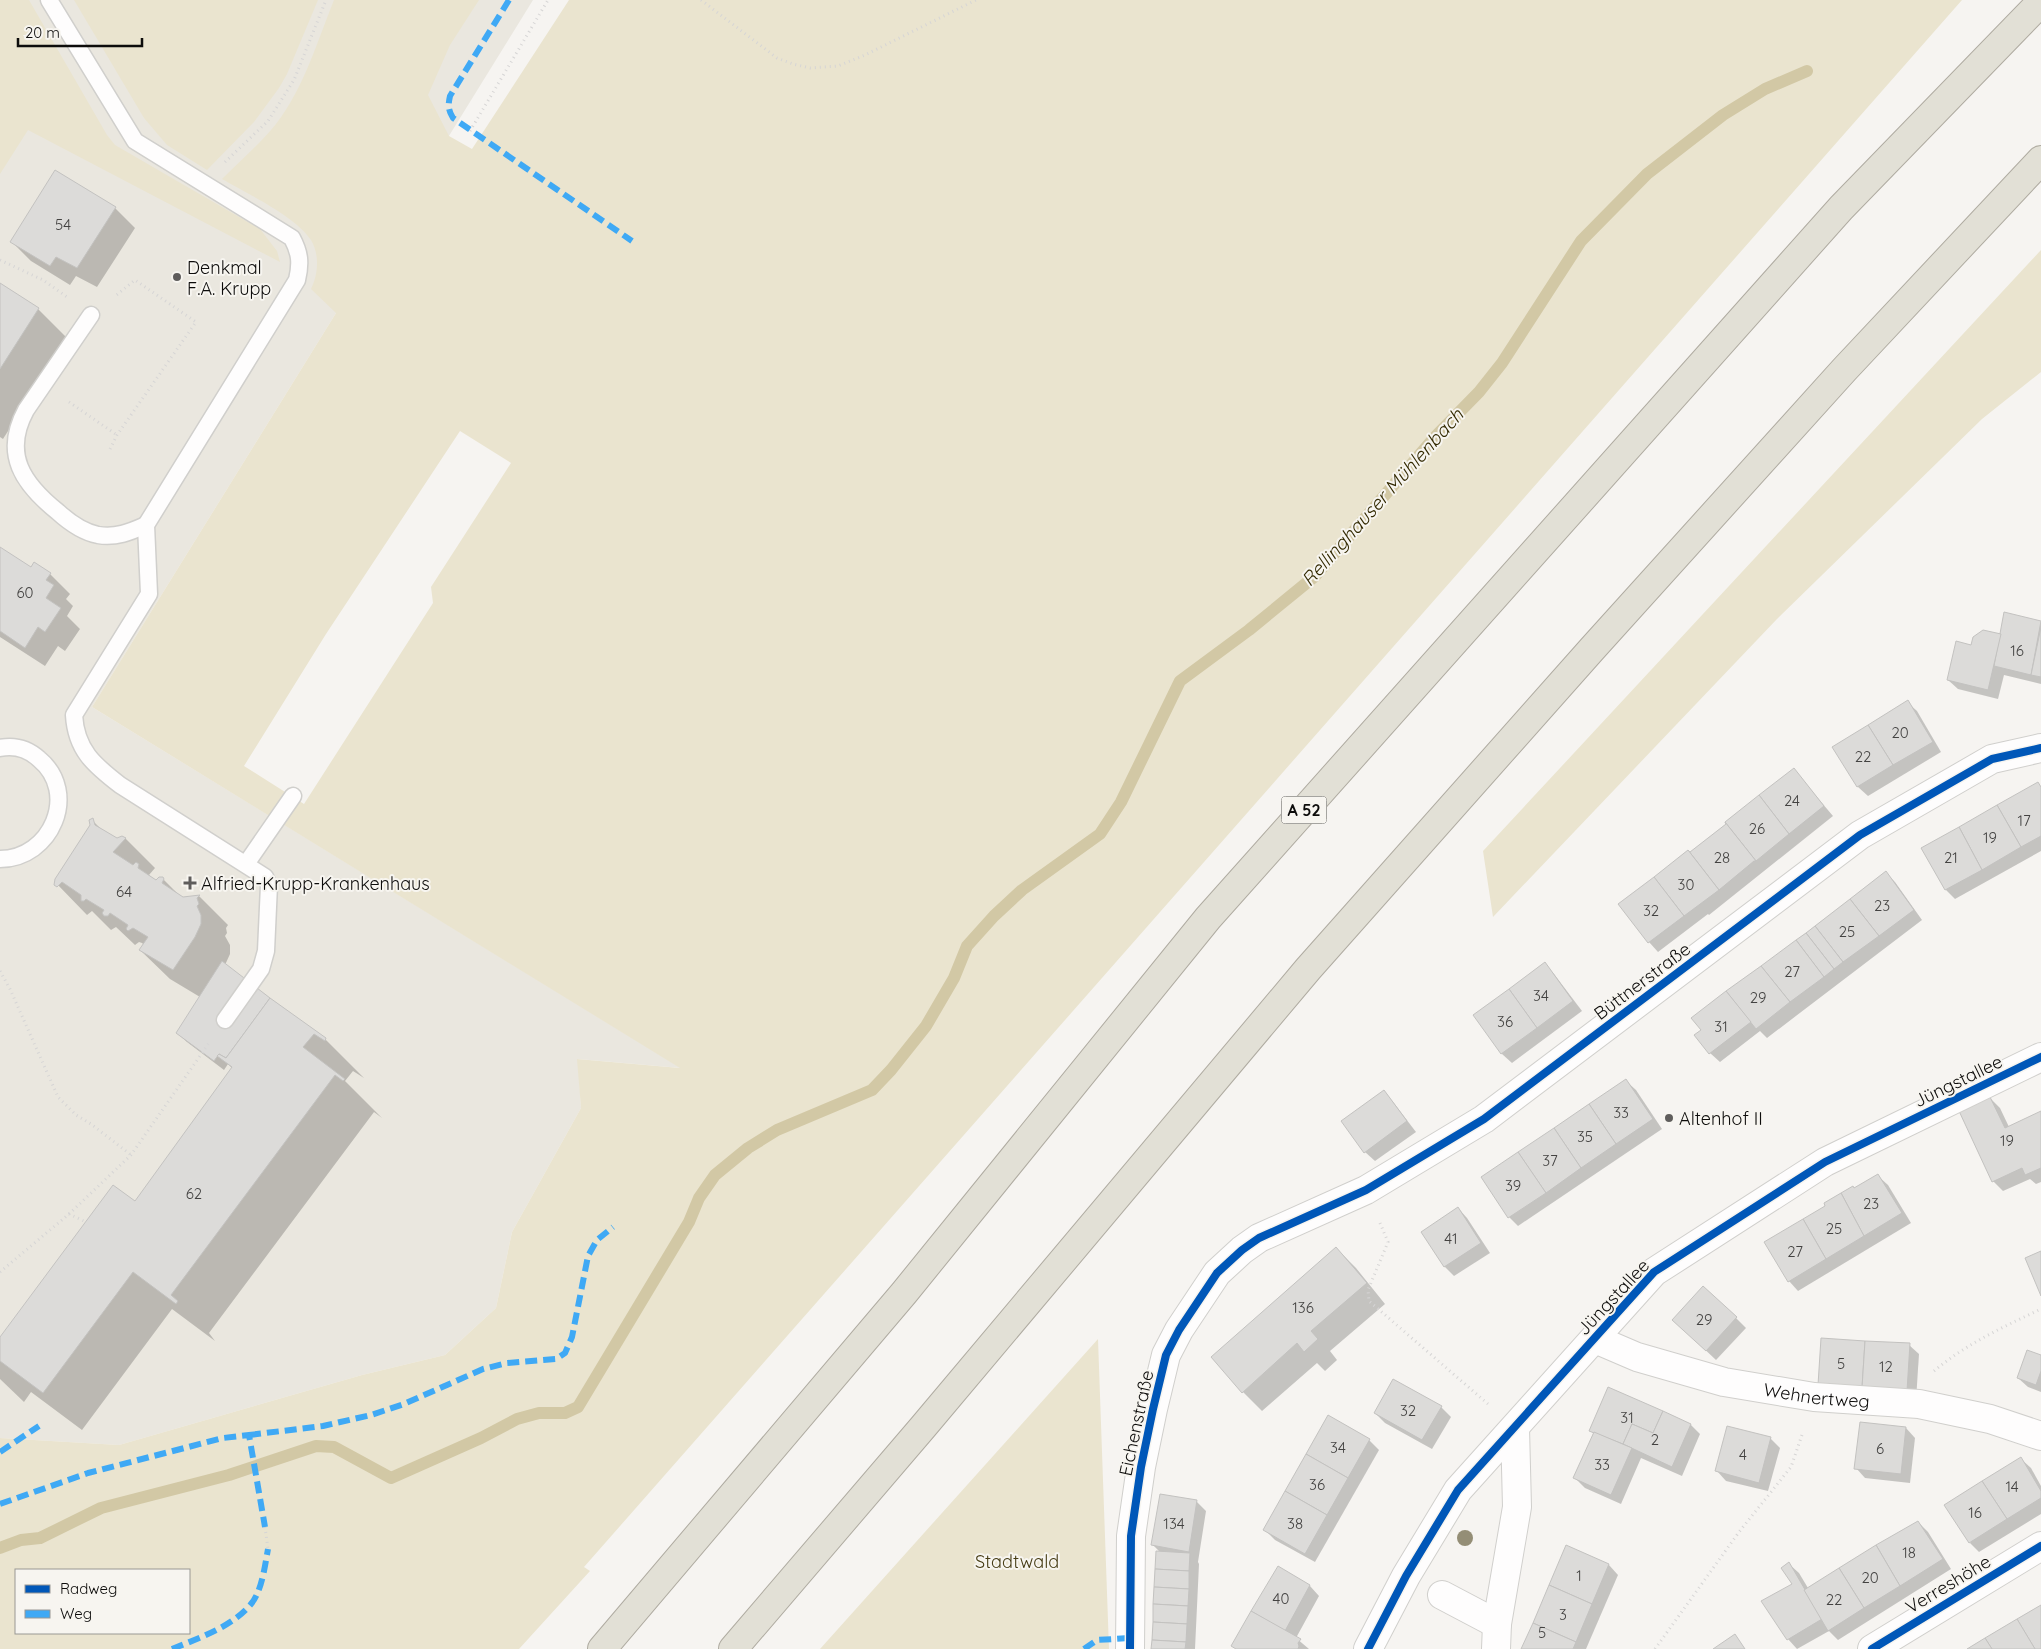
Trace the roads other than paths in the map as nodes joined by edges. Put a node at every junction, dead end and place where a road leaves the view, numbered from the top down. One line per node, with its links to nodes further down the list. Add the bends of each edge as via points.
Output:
1 (49, 0): 5 (lane, via 135,141 292,238 298,250 300,266 297,280)
2 (2041, 2): 20 (highway, A 52, via 1841,208 1208,918 904,1293)
3 (2041, 160): 21 (highway, via 1837,377 1308,969)
4 (91, 315): 5 (lane, via 18,426 16,452 23,476 43,500 72,524 97,535 122,536)
5 (146, 525): 10 (lane, via 148,594 74,715 77,735 88,757 120,785)
6 (0, 748): 9 (lane, via 8,746 28,751 47,766 55,777 59,806 52,828 34,848 12,859)
7 (2041, 748): 13 (street, Büttnerstraße, via 1992,759 1860,835 1484,1119 1366,1190)
8 (293, 796): 10 (lane)
9 (0, 859)
10 (246, 864): 11 (lane, via 265,877 269,885 266,951 261,969)
11 (225, 1020)
12 (2041, 1057): 14 (street, Jüngstallee, via 1825,1162 1654,1272)
13 (1259, 1238): 22 (street, Eichenstraße, via 1217,1273 1166,1355 1141,1467 1131,1536)
14 (1595, 1339): 15 (street, Jüngstallee); 16 (street, Wehnertweg, via 1637,1357 1724,1382 1814,1397 1919,1404 1990,1419)
15 (1515, 1428): 19 (street, via 1517,1507); 23 (street, Jüngstallee, via 1458,1490 1406,1576)
16 (2041, 1436)
17 (2041, 1546): 24 (street, Verreshöhe)
18 (1442, 1595): 19 (street)
19 (1496, 1636)
20 (602, 1649)
21 (733, 1649)
22 (1130, 1649)
23 (1368, 1649)
24 (1872, 1649)

